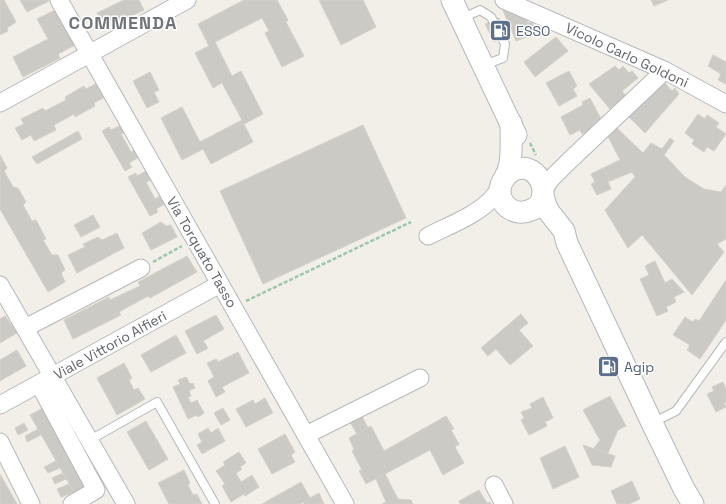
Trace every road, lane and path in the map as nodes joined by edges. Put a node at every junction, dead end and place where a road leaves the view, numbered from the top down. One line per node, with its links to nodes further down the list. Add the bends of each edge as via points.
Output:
1 (59, 0): 6 (street, Via Torquato Tasso)
2 (187, 0): 6 (street)
3 (452, 0): 5 (street)
4 (504, 0): 10 (street, Vicolo Carlo Goldoni, via 664,70)
5 (461, 19): 7 (street); 7 (lane, via 480,10 491,17 505,44 503,58)
6 (90, 53): 9 (street); 18 (street, Via Torquato Tasso)
7 (484, 66): 11 (street)
8 (659, 76): 13 (street, via 560,169)
9 (0, 102)
10 (726, 104)
11 (511, 123): 12 (street, via 510,164); 13 (street, via 525,162)
12 (503, 180): 13 (street, via 514,170 520,169); 14 (street, via 500,192 502,199 505,205); 15 (street, via 495,196)
13 (537, 182): 14 (street, via 540,202 530,211); 19 (street, via 549,212 564,231)
14 (517, 211): 15 (street, via 500,208); 19 (street, via 534,216)
15 (476, 212): 17 (street)
16 (411, 222): 23 (path)
17 (428, 236)
18 (195, 240): 20 (path); 21 (street, Via Torquato Tasso)
19 (567, 243): 29 (street)
20 (141, 268): 24 (street)
21 (220, 284): 23 (street, Via Torquato Tasso); 27 (street, Viale Vittorio Alfieri)
22 (0, 285): 24 (street)
23 (234, 307): 30 (street, Via Torquato Tasso)
24 (25, 328): 27 (street)
25 (726, 342): 29 (lane, via 676,410)
26 (420, 378): 30 (street)
27 (46, 380): 28 (street, Viale Vittorio Alfieri); 31 (street); 36 (street, via 96,490)
28 (0, 406)
29 (652, 423): 34 (street)
30 (306, 436): 39 (street, Via Torquato Tasso)
31 (90, 440): 37 (street); 38 (lane, via 157,402)
32 (0, 442): 35 (street)
33 (494, 485): 40 (street)
34 (689, 499)
35 (31, 504)
36 (72, 504)
37 (126, 504)
38 (215, 504)
39 (345, 504)
40 (504, 504)

